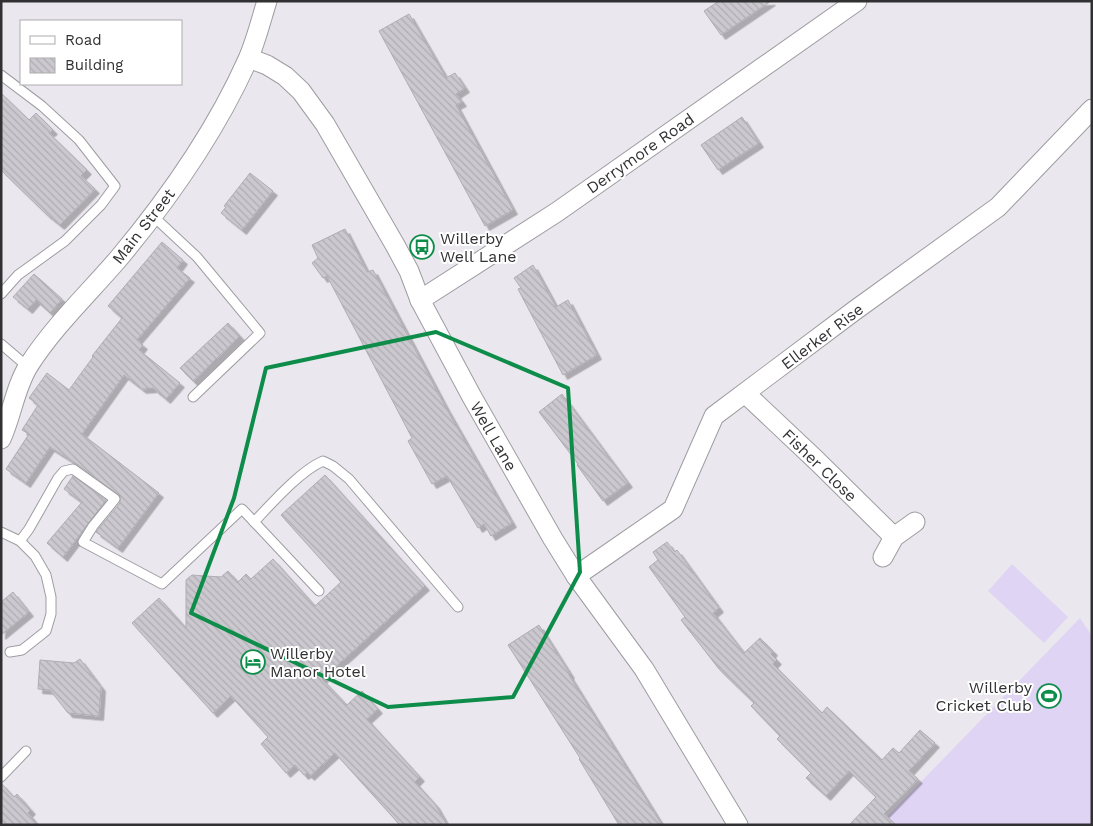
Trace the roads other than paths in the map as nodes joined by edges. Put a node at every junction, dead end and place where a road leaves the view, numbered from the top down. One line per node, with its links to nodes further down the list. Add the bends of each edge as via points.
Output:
1 (267, 1): 3 (street, Main Street)
2 (857, 1): 8 (street, Derrymore Road, via 557,212)
3 (249, 58): 6 (street, Main Street, via 207,134); 8 (street, Well Lane, via 284,76 302,91 325,124 395,245)
4 (1, 74): 7 (lane, via 79,140 115,186 65,241 18,275)
5 (1092, 108): 11 (street, Ellerker Rise, via 998,207)
6 (153, 216): 10 (street, Main Street, via 44,343); 12 (lane, via 197,257 260,332)
7 (1, 294)
8 (420, 300): 20 (street, Well Lane)
9 (1, 344): 10 (lane)
10 (28, 367): 13 (street, Main Street)
11 (746, 394): 17 (street, Fisher Close); 20 (street, Ellerker Rise, via 714,416 673,509)
12 (193, 397)
13 (1, 439)
14 (254, 522): 18 (lane, via 242,509 162,584 83,542 115,499 73,469 64,471 58,478); 21 (lane); 22 (lane, via 312,466 323,461 349,479)
15 (915, 522): 17 (street)
16 (1, 532): 18 (lane)
17 (894, 537): 19 (street)
18 (20, 540): 23 (lane, via 46,575 51,614 46,631 22,650)
19 (882, 557)
20 (576, 576): 26 (street, Well Lane, via 644,670)
21 (319, 591)
22 (458, 607)
23 (10, 652)
24 (26, 751): 25 (lane)
25 (1, 777)
26 (738, 825)

